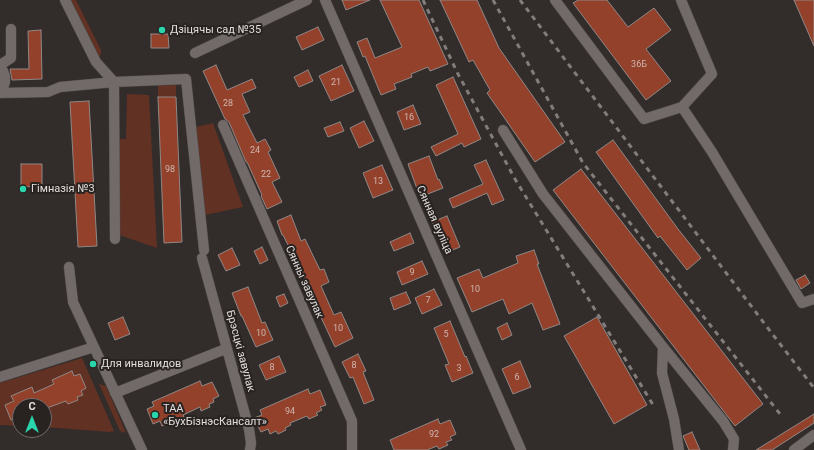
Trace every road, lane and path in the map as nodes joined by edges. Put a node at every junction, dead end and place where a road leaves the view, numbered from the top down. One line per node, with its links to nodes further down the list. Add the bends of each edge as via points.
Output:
1 (65, 0): 9 (street, via 96,62)
2 (307, 0): 7 (street)
3 (325, 0): 26 (street, Сянная вуліца)
4 (554, 0): 11 (street, via 644,119)
5 (680, 0): 11 (street, via 712,74)
6 (11, 29): 8 (street, via 11,58)
7 (195, 53)
8 (0, 66): 10 (street, via 5,82)
9 (114, 82): 10 (street, via 60,87 48,92); 14 (street); 24 (street, Брэсцкі завулак, via 186,79 203,254 249,429)
10 (0, 93)
11 (682, 107): 16 (street, via 712,152 802,303)
12 (223, 125): 25 (street, Сянны завулак, via 352,421)
13 (503, 130): 18 (street, via 543,194)
14 (115, 239)
15 (69, 267): 17 (street, via 73,302)
16 (814, 298)
17 (94, 347): 20 (street); 21 (street)
18 (663, 347): 27 (street, via 662,373); 28 (street, via 723,421 734,439)
19 (223, 350): 21 (street)
20 (0, 377)
21 (115, 393): 23 (street)
22 (814, 435): 29 (street)
23 (142, 450)
24 (250, 450)
25 (352, 450)
26 (521, 450)
27 (679, 450)
28 (733, 450)
29 (794, 450)

